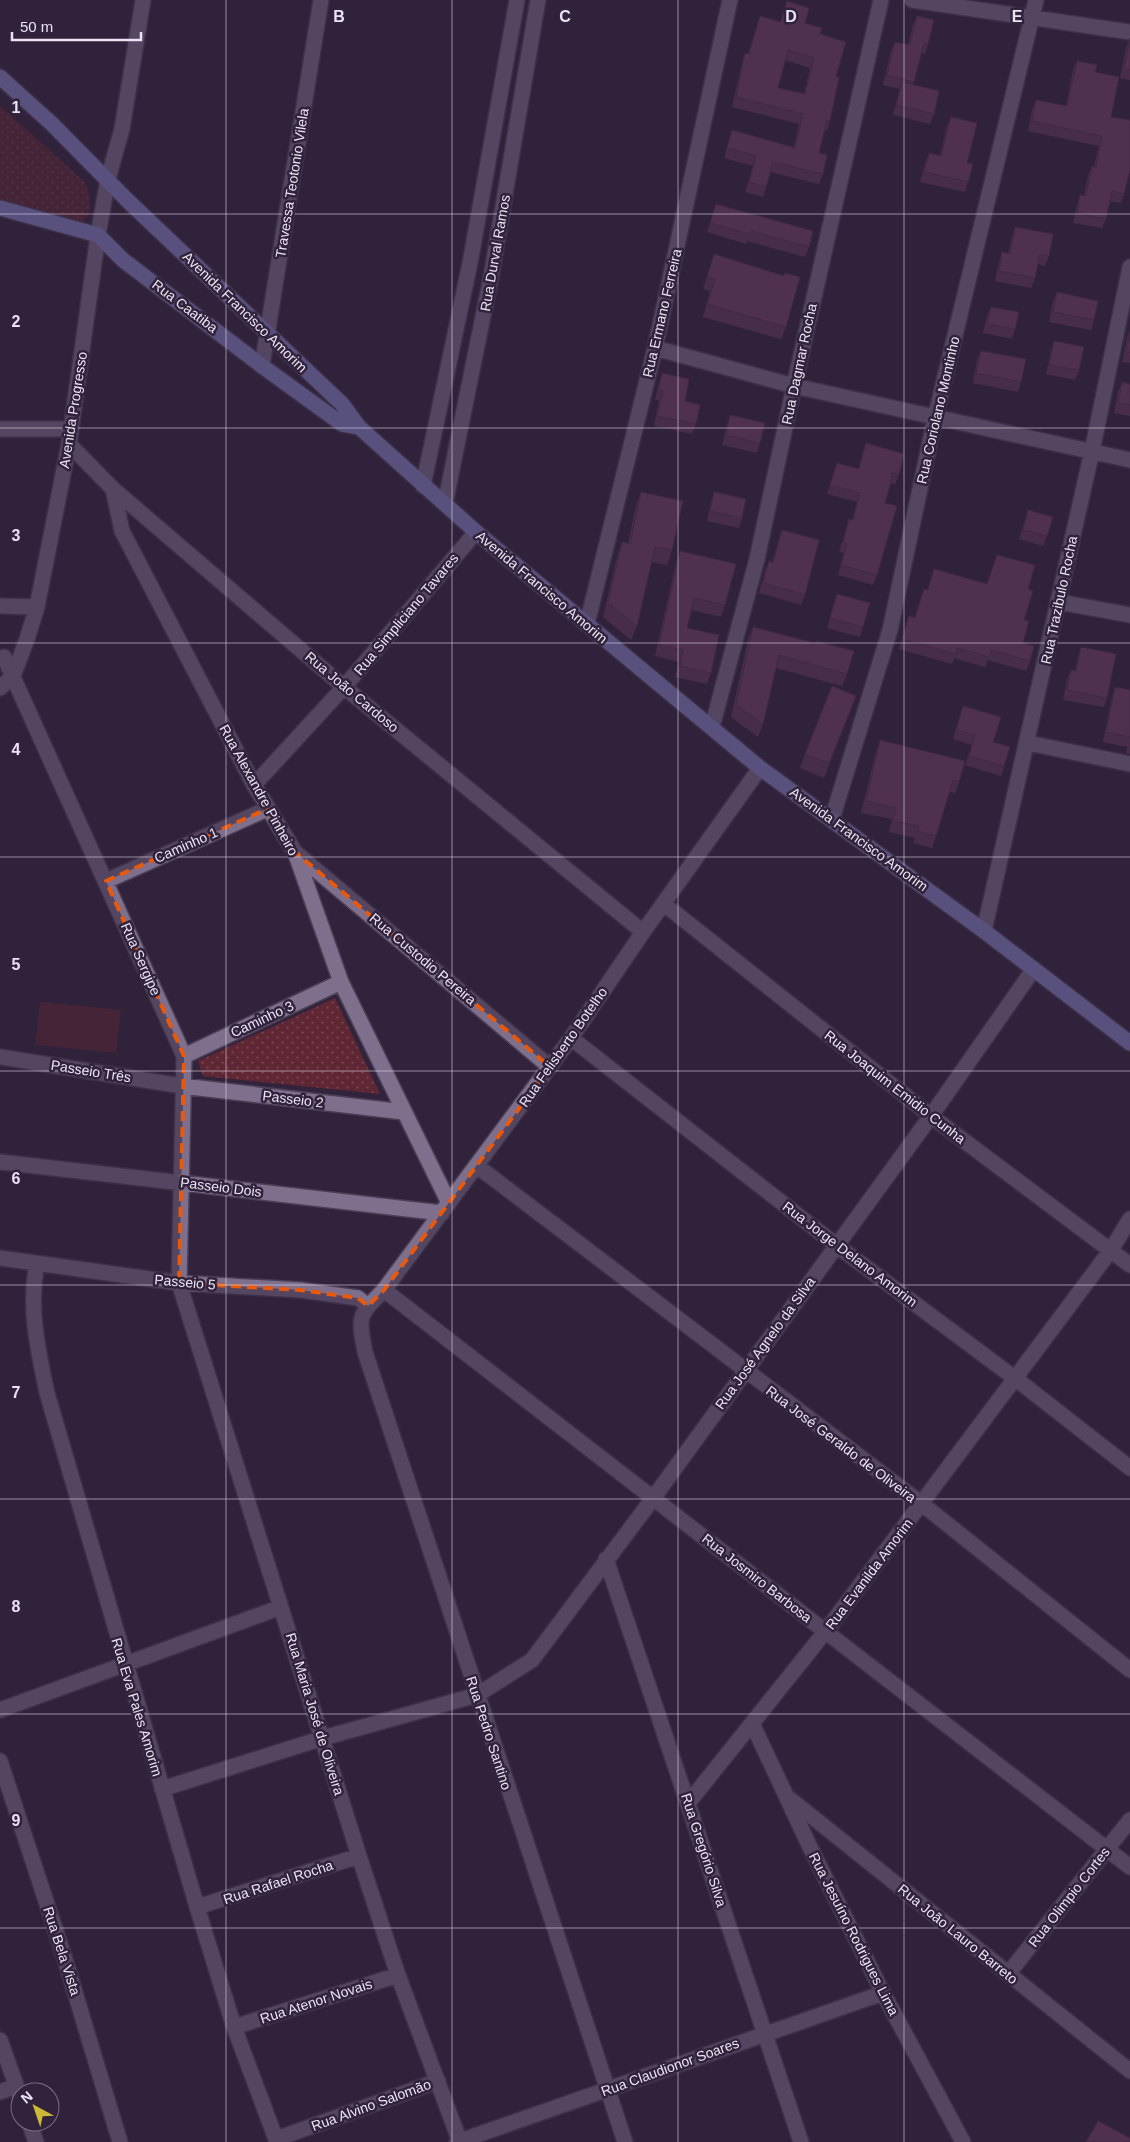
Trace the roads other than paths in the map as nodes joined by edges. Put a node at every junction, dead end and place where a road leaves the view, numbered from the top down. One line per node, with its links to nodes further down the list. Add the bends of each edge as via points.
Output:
1 (143, 0): 12 (street, Avenida Progresso, via 122,129)
2 (321, 0): 17 (street, Travessa Teotonio Vilela)
3 (517, 0): 27 (street, Rua Durval Ramos, via 470,263)
4 (538, 0): 29 (street, Rua Durval Ramos, via 491,277)
5 (730, 0): 18 (street, Rua Ermano Ferreira)
6 (881, 0): 20 (street, Rua Dagmar Rocha)
7 (912, 0): 9 (street)
8 (1036, 0): 9 (street, Rua Coriolano Montinho)
9 (1031, 19): 10 (street); 21 (street, Rua Coriolano Montinho)
10 (1130, 32)
11 (0, 77): 12 (main road, Avenida Francisco Amorim)
12 (108, 179): 14 (street, Avenida Progresso); 17 (main road, Avenida Francisco Amorim)
13 (0, 208): 14 (main road, Rua Caatiba)
14 (98, 235): 19 (main road, Rua Caatiba, via 124,260); 24 (street, Avenida Progresso)
15 (1130, 267): 16 (street, Rua Trazibulo Rocha)
16 (1125, 311): 25 (street, Rua Trazibulo Rocha)
17 (268, 334): 19 (street, Travessa Teotonio Vilela); 22 (main road, Avenida Francisco Amorim, via 342,404)
18 (655, 348): 20 (street); 35 (street, Rua Ermano Ferreira)
19 (262, 366): 22 (main road, Rua Caatiba, via 342,424)
20 (794, 386): 21 (street); 41 (street, Rua Dagmar Rocha, via 757,559)
21 (935, 418): 25 (street); 47 (street, Rua Coriolano Montinho, via 890,630)
22 (359, 427): 27 (main road, Avenida Francisco Amorim)
23 (0, 429): 24 (street)
24 (70, 437): 28 (street, Rua João Cardoso); 33 (street, Avenida Progresso)
25 (1092, 451): 26 (street); 31 (street, Rua Trazibulo Rocha)
26 (1130, 460)
27 (423, 486): 29 (main road, Avenida Francisco Amorim)
28 (113, 489): 39 (street, Rua João Cardoso); 45 (street, Rua Alexandre Pinheiro, via 122,530)
29 (445, 504): 30 (main road, Avenida Francisco Amorim)
30 (476, 532): 35 (main road, Avenida Francisco Amorim); 39 (street, Rua Simpliciano Tavares)
31 (1059, 602): 34 (street); 42 (street, Rua Trazibulo Rocha)
32 (0, 606): 33 (street)
33 (37, 607): 36 (street, Avenida Progresso)
34 (1130, 615)
35 (586, 624): 41 (main road, Avenida Francisco Amorim)
36 (28, 639): 37 (street); 38 (street, Avenida Progresso)
37 (2, 658): 38 (street, Rua Sergipe)
38 (13, 676): 40 (street, Avenida Progresso); 49 (street, Rua Sergipe)
39 (344, 686): 45 (street, Rua Simpliciano Tavares); 52 (street, Rua João Cardoso)
40 (0, 688)
41 (712, 727): 44 (main road, Avenida Francisco Amorim)
42 (1028, 743): 43 (street); 51 (street, Rua Trazibulo Rocha)
43 (1130, 764)
44 (760, 768): 47 (main road, Avenida Francisco Amorim); 50 (street, Rua Felisberto Botelho)
45 (254, 785): 46 (street, Rua Alexandre Pinheiro)
46 (267, 809): 48 (street, Rua Alexandre Pinheiro); 49 (street, Caminho 1)
47 (832, 818): 51 (main road, Avenida Francisco Amorim)
48 (295, 852): 54 (street, Rua Alexandre Pinheiro); 59 (street, Rua Custodio Pereira)
49 (106, 881): 57 (street, Rua Sergipe)
50 (664, 904): 52 (street, Rua Felisberto Botelho); 62 (street, Rua Joaquim Emidio Cunha)
51 (984, 931): 53 (main road, Avenida Francisco Amorim)
52 (643, 932): 55 (street, Rua Felisberto Botelho)
53 (1033, 970): 56 (main road, Avenida Francisco Amorim); 62 (street, Rua José Agnelo da Silva)
54 (341, 982): 57 (street, Caminho 3); 61 (street, Rua Alexandre Pinheiro)
55 (571, 1038): 59 (street, Rua Felisberto Botelho); 68 (street, Rua Jorge Delano Amorim)
56 (1130, 1043)
57 (184, 1056): 60 (street, Rua Sergipe)
58 (0, 1057): 60 (street, Passeio Três)
59 (550, 1066): 64 (street, Rua Felisberto Botelho)
60 (182, 1086): 61 (street, Passeio 2); 65 (street, Rua Sergipe)
61 (404, 1112): 66 (street, Rua Alexandre Pinheiro)
62 (931, 1116): 68 (street, Rua José Agnelo da Silva); 69 (street, Rua Joaquim Emidio Cunha)
63 (0, 1162): 65 (street, Passeio Dois)
64 (477, 1166): 66 (street, Rua Felisberto Botelho); 77 (street, Rua José Geraldo de Oliveira)
65 (179, 1182): 66 (street, Passeio Dois); 73 (street, Rua Sergipe)
66 (446, 1208): 74 (street, Rua Felisberto Botelho)
67 (1130, 1219): 69 (street, Rua Evanilda Amorim)
68 (836, 1246): 77 (street, Rua José Agnelo da Silva); 78 (street, Rua Jorge Delano Amorim)
69 (1111, 1250): 72 (street, Rua Joaquim Emidio Cunha); 78 (street, Rua Evanilda Amorim)
70 (0, 1258): 71 (street, Passeio 5)
71 (37, 1264): 73 (street, Passeio 5); 85 (street, Rua Eva Pales Amorim, via 33,1284 34,1320 45,1383)
72 (1130, 1265)
73 (178, 1282): 75 (street, Passeio 5, via 300,1290 358,1298); 83 (street, Rua Maria José de Oliveira)
74 (384, 1290): 75 (street, Rua Felisberto Botelho); 80 (street, Rua Josmiro Barbosa)
75 (368, 1306): 76 (street, Rua Felisberto Botelho)
76 (359, 1322): 87 (street, Rua Pedro Santino, via 365,1352)
77 (745, 1372): 80 (street, Rua José Agnelo da Silva); 81 (street, Rua José Geraldo de Oliveira)
78 (1016, 1379): 79 (street, Rua Jorge Delano Amorim); 81 (street, Rua Evanilda Amorim)
79 (1130, 1468)
80 (654, 1497): 82 (street, Rua José Agnelo da Silva); 84 (street, Rua Josmiro Barbosa)
81 (922, 1504): 84 (street, Rua Evanilda Amorim); 86 (street, Rua José Geraldo de Oliveira)
82 (606, 1559): 87 (street, Rua José Agnelo da Silva, via 532,1660); 94 (street, Rua Gregório Silva)
83 (281, 1606): 85 (street); 90 (street, Rua Maria José de Oliveira)
84 (825, 1632): 89 (street, Rua Evanilda Amorim); 96 (street, Rua Josmiro Barbosa)
85 (124, 1664): 88 (street); 92 (street, Rua Eva Pales Amorim)
86 (1130, 1670)
87 (477, 1696): 90 (street, Rua José Agnelo da Silva); 109 (street, Rua Pedro Santino)
88 (0, 1710)
89 (752, 1723): 93 (street, Rua Jesuíno Rodrigues Lima); 94 (street, Rua Evanilda Amorim)
90 (323, 1738): 92 (street, Rua José Agnelo da Silva); 97 (street, Rua Maria José de Oliveira)
91 (0, 1761): 111 (street, Rua Bela Vista)
92 (162, 1789): 99 (street, Rua Eva Pales Amorim)
93 (787, 1796): 100 (street, Rua João Lauro Barreto); 102 (street, Rua Jesuíno Rodrigues Lima, via 808,1846)
94 (689, 1802): 104 (street, Rua Gregório Silva)
95 (1130, 1820): 96 (street, Rua Olimpio Cortes)
96 (1107, 1849): 98 (street, Rua Josmiro Barbosa); 100 (street, Rua Olimpio Cortes)
97 (359, 1856): 99 (street, Rua Rafael Rocha); 101 (street, Rua Maria José de Oliveira)
98 (1130, 1867)
99 (197, 1907): 103 (street, Rua Eva Pales Amorim)
100 (1008, 1974): 106 (street, Rua João Lauro Barreto)
101 (398, 1975): 103 (street, Rua Atenor Novais); 107 (street, Rua Maria José de Oliveira)
102 (883, 1993): 104 (street, Rua Claudionor Soares); 115 (street, Rua Jesuíno Rodrigues Lima)
103 (234, 2027): 110 (street, Rua Eva Pales Amorim)
104 (763, 2033): 109 (street, Rua Claudionor Soares); 114 (street, Rua Gregório Silva)
105 (0, 2040): 108 (street)
106 (1130, 2071)
107 (438, 2081): 110 (street, Rua Alvino Salomão); 112 (street, Rua Maria José de Oliveira)
108 (15, 2082)
109 (606, 2090): 112 (street, Rua Claudionor Soares); 113 (street, Rua Pedro Santino)
110 (276, 2140)
111 (120, 2142)
112 (459, 2142)
113 (625, 2142)
114 (801, 2142)
115 (963, 2142)

